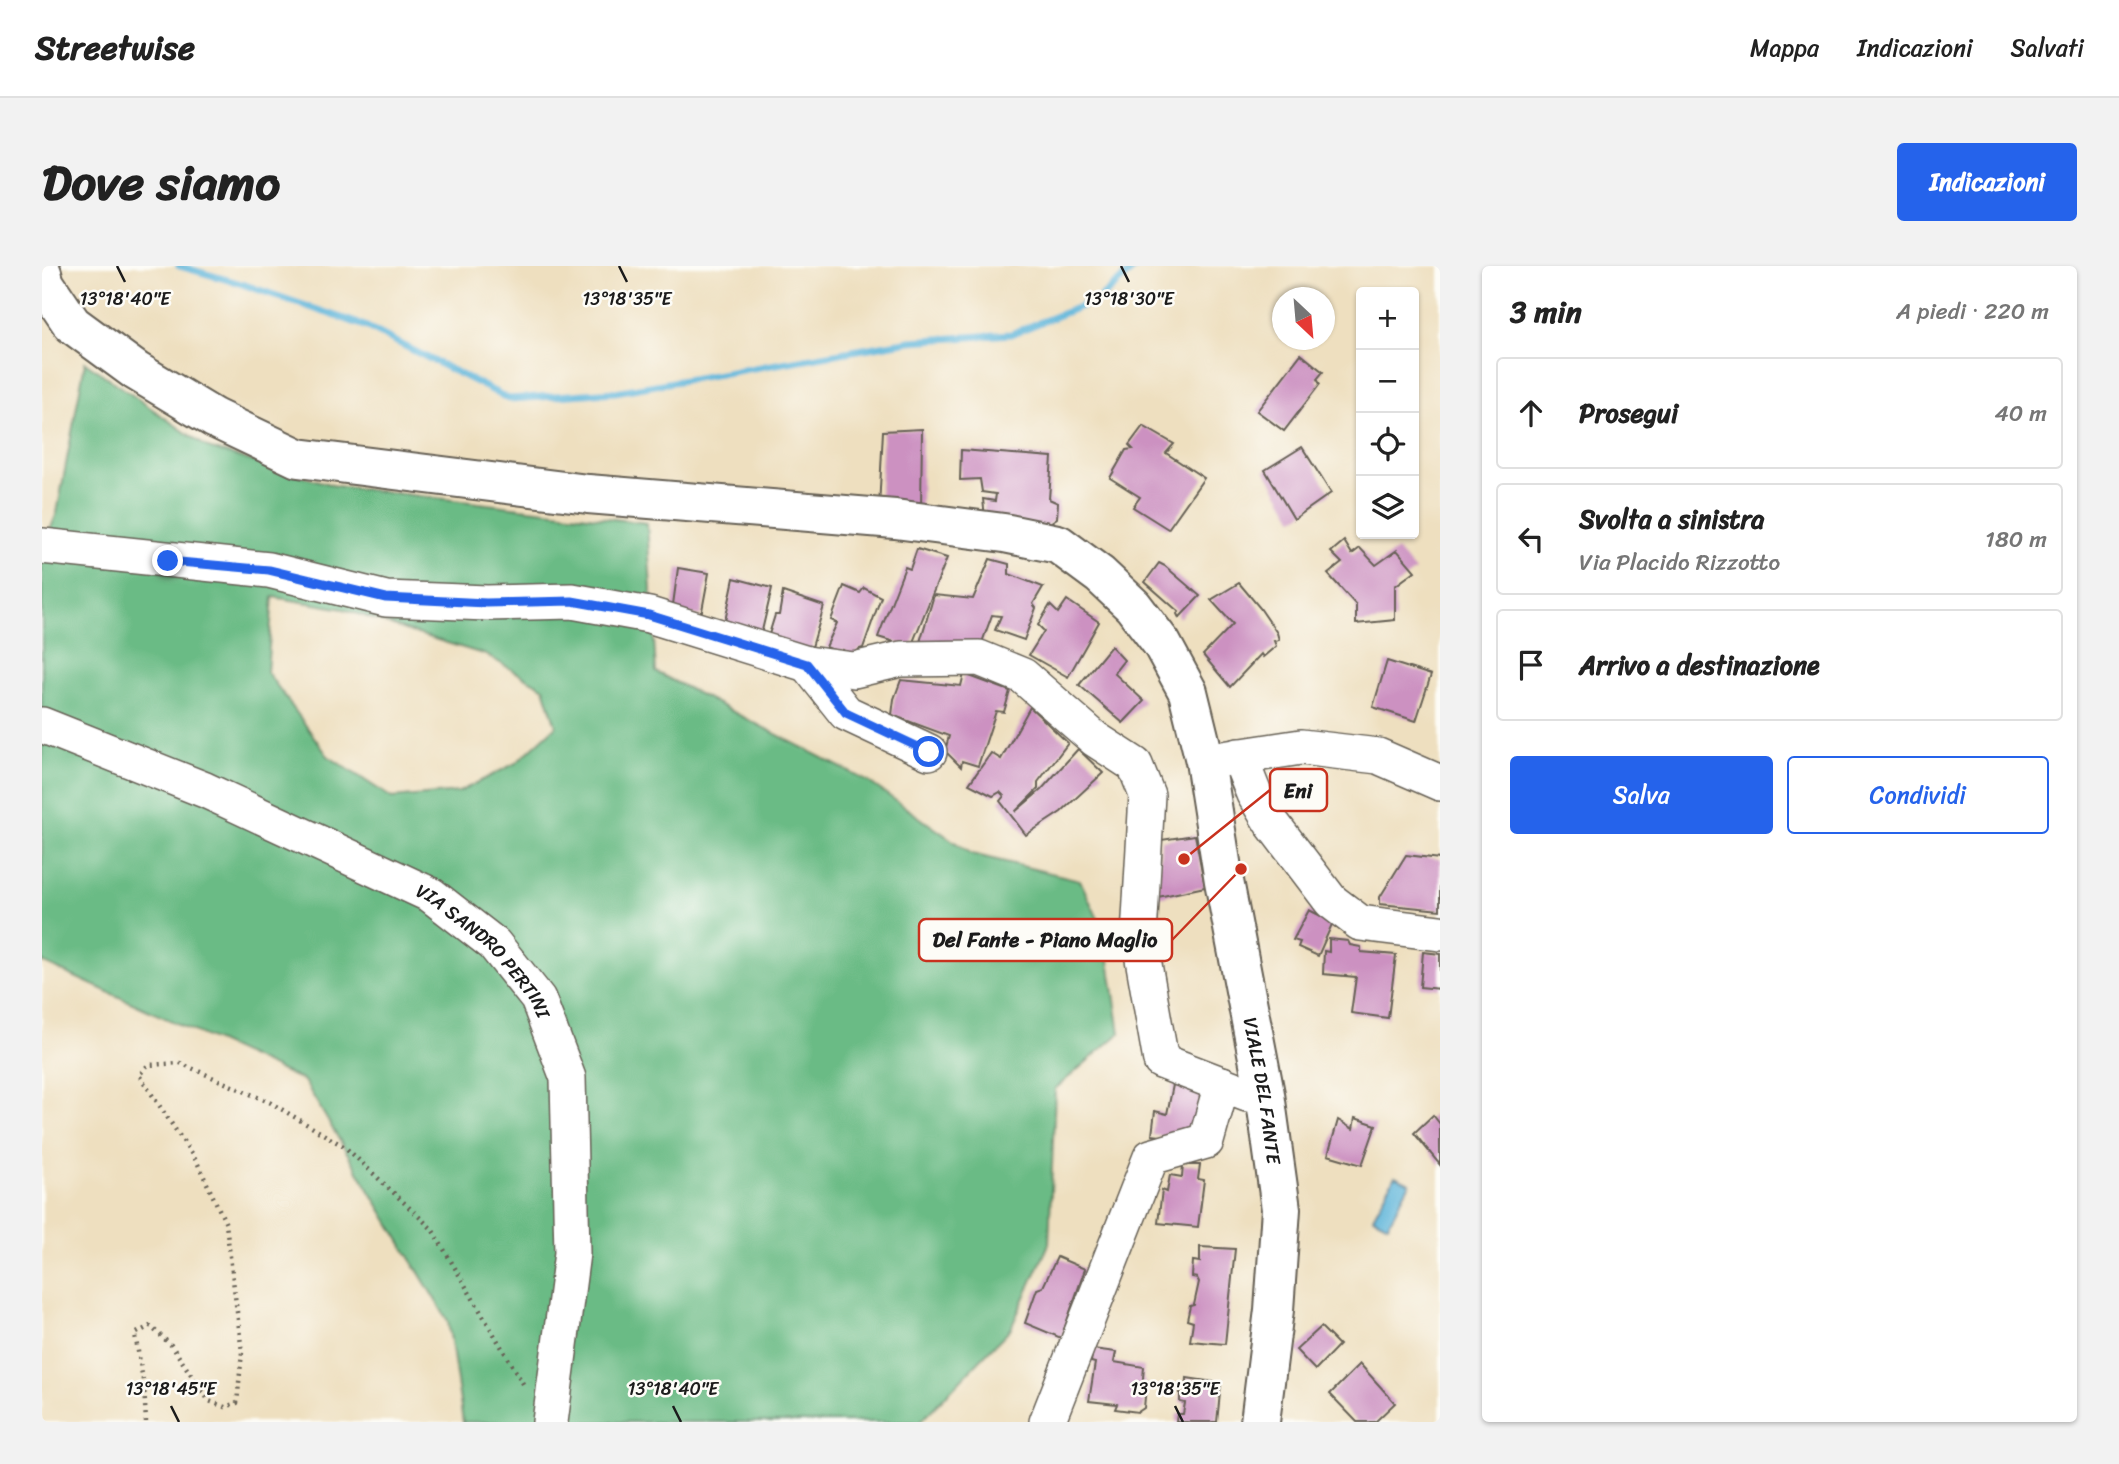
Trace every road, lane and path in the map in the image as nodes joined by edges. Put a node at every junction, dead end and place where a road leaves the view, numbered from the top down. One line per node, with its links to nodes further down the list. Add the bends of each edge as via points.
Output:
1 (42, 273): 6 (main road, VIALE DEL FANTE, via 72,324 136,372 214,418 298,458 588,494 895,519 1058,544 1133,606 1162,645)
2 (42, 546): 3 (street, via 269,570 386,598 572,601 649,615)
3 (807, 664): 5 (street, via 846,713); 9 (street, via 854,670 901,659 979,658 1023,676 1096,739 1135,765 1147,795 1139,936 1161,1061)
4 (42, 725): 12 (street, VIA SANDRO PERTINI, via 205,790 432,895 494,944 538,999 568,1078 572,1253)
5 (929, 752)
6 (1222, 759): 7 (street, via 1301,747 1378,756); 8 (street, via 1331,901 1360,923); 10 (main road, VIALE DEL FANTE, via 1224,881)
7 (1440, 783)
8 (1440, 933)
9 (1222, 1084): 10 (street, via 1247,1094); 13 (street, via 1206,1141 1151,1157)
10 (1265, 1094): 14 (main road, VIALE DEL FANTE, via 1281,1209)
11 (146, 1422): 12 (path, via 135,1334 150,1326 171,1345 209,1401 225,1407 237,1403 242,1352 226,1224 197,1162 139,1075 148,1065 180,1063 271,1103 345,1147 432,1229)
12 (550, 1422)
13 (1047, 1422)
14 (1260, 1422)

